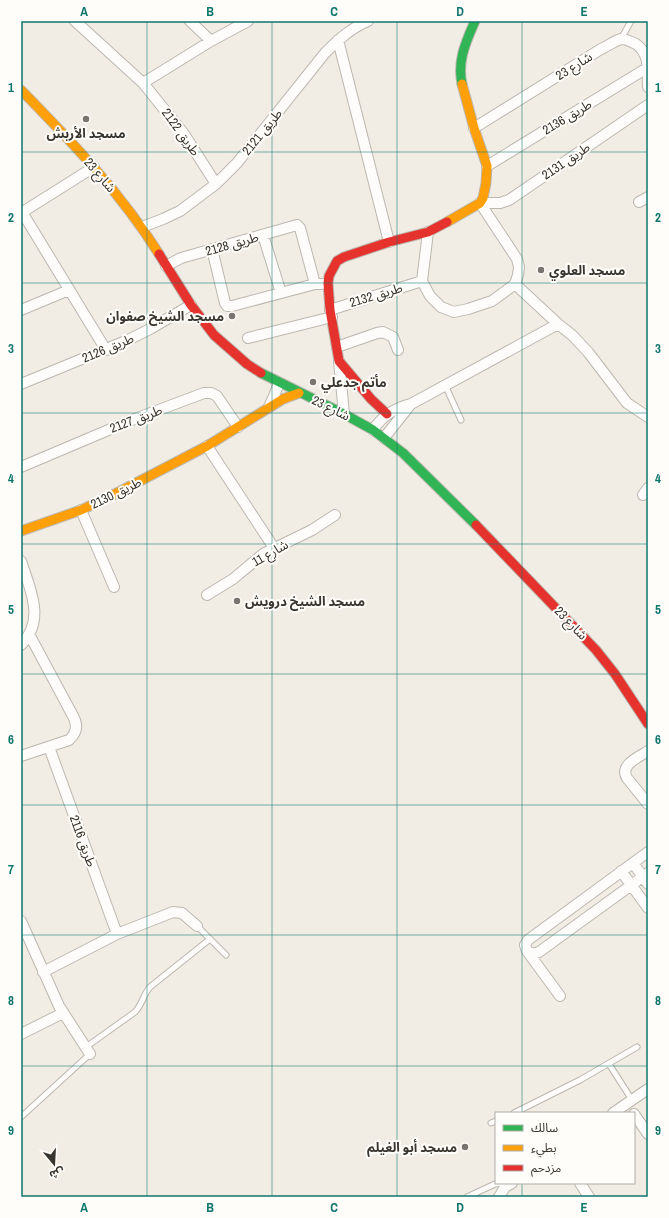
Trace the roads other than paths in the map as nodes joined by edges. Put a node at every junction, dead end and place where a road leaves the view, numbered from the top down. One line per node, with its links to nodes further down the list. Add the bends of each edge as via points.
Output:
1 (76, 21): 11 (street, طريق 2122)
2 (190, 21): 9 (street)
3 (248, 21): 9 (street)
4 (368, 21): 8 (street, طريق 2121)
5 (475, 21): 15 (street, via 461,58 460,74)
6 (631, 21): 7 (lane)
7 (620, 39): 10 (street, via 640,47 646,55); 15 (street, شارع 23)
8 (338, 40): 18 (street, طريق 2121, via 237,163); 24 (street)
9 (210, 41): 11 (street)
10 (647, 68): 12 (street); 17 (street, طريق 2136)
11 (143, 83): 18 (street, طريق 2122, via 184,134)
12 (648, 87)
13 (21, 90): 16 (street, شارع 23)
14 (648, 105): 19 (street, طريق 2131, via 509,200 500,203)
15 (474, 128): 17 (street)
16 (94, 166): 20 (street); 21 (street, شارع 23)
17 (487, 166): 19 (street, via 485,191)
18 (216, 184): 21 (street, طريق 2121, via 180,211)
19 (480, 203): 22 (street); 30 (street, via 517,259 519,266)
20 (22, 213): 31 (street)
21 (142, 227): 26 (street, شارع 23)
22 (428, 232): 24 (street); 27 (street)
23 (263, 235): 25 (street, طريق 2128); 29 (street, طريق 2128, via 294,225 299,226); 32 (street)
24 (389, 242): 28 (street, via 337,261)
25 (212, 249): 26 (street, طريق 2128, via 181,258); 32 (street, via 225,303 228,306)
26 (166, 266): 33 (street, شارع 23)
27 (422, 282): 30 (street, via 440,307 454,312 492,300); 35 (street, طريق 2132)
28 (328, 283): 29 (street); 35 (street)
29 (315, 284): 32 (street)
30 (515, 284): 36 (street)
31 (69, 290): 34 (street); 39 (street)
32 (281, 293)
33 (191, 305): 39 (street, طريق 2126, via 150,329); 42 (street, شارع 23, via 214,335 228,348 247,364)
34 (21, 310)
35 (331, 313): 37 (street); 38 (street)
36 (558, 324): 44 (street); 50 (street, via 572,334 588,352 627,403)
37 (248, 338)
38 (337, 347): 40 (street, via 383,332 393,337); 41 (street)
39 (106, 350): 43 (street, طريق 2126)
40 (398, 350)
41 (339, 361): 48 (street); 49 (street)
42 (279, 383): 45 (street, شارع 23); 47 (street)
43 (21, 384)
44 (445, 385): 46 (street); 51 (lane)
45 (299, 393): 47 (street, طريق 2130); 48 (street, شارع 23)
46 (411, 404): 49 (street); 54 (street)
47 (268, 408): 52 (street, طريق 2130)
48 (344, 414): 53 (street, شارع 23)
49 (387, 414): 53 (street)
50 (648, 417)
51 (461, 420)
52 (238, 427): 55 (street, طريق 2130); 56 (street, طريق 2127, via 217,396 204,393)
53 (373, 430): 54 (street, شارع 23)
54 (384, 438): 66 (street, شارع 23, via 464,512 577,628 614,674)
55 (207, 446): 57 (street, طريق 2130); 60 (street)
56 (21, 467)
57 (81, 510): 59 (street, طريق 2130); 62 (street)
58 (335, 515): 60 (street, شارع 11, via 312,530)
59 (21, 531)
60 (274, 548): 63 (street, شارع 11)
61 (21, 561): 64 (street, via 34,604 35,614)
62 (114, 587)
63 (207, 595)
64 (29, 634): 65 (street); 67 (street, via 77,726 76,732 69,740)
65 (21, 645)
66 (648, 724)
67 (49, 747): 69 (street); 81 (street, طريق 2116)
68 (648, 752): 70 (street, via 624,770 627,778)
69 (21, 756)
70 (648, 804)
71 (648, 852): 72 (street)
72 (633, 863): 73 (street); 74 (street)
73 (621, 871): 75 (street); 77 (street)
74 (646, 878): 75 (street)
75 (631, 885): 76 (street); 80 (street)
76 (648, 908)
77 (564, 913): 80 (street); 83 (street, via 528,940 525,945)
78 (21, 922): 85 (street)
79 (197, 926): 81 (street, via 182,913 173,912); 82 (lane)
80 (574, 927): 83 (street, via 536,954)
81 (118, 934): 85 (street)
82 (210, 939): 84 (lane); 90 (lane, via 150,987 135,1012)
83 (527, 952): 86 (street)
84 (226, 955)
85 (43, 972): 87 (street)
86 (560, 996)
87 (63, 1013): 88 (street); 90 (street)
88 (21, 1034)
89 (636, 1047): 91 (lane)
90 (88, 1050): 98 (lane)
91 (609, 1064): 93 (lane); 94 (lane)
92 (648, 1089): 93 (street)
93 (629, 1101): 95 (street); 96 (street)
94 (516, 1112)
95 (614, 1112)
96 (634, 1112)
97 (635, 1114): 99 (street)
98 (21, 1117)
99 (648, 1134)
100 (495, 1184): 103 (lane)
101 (511, 1184): 104 (street)
102 (581, 1184): 105 (street)
103 (467, 1197)
104 (499, 1197)
105 (589, 1197)

